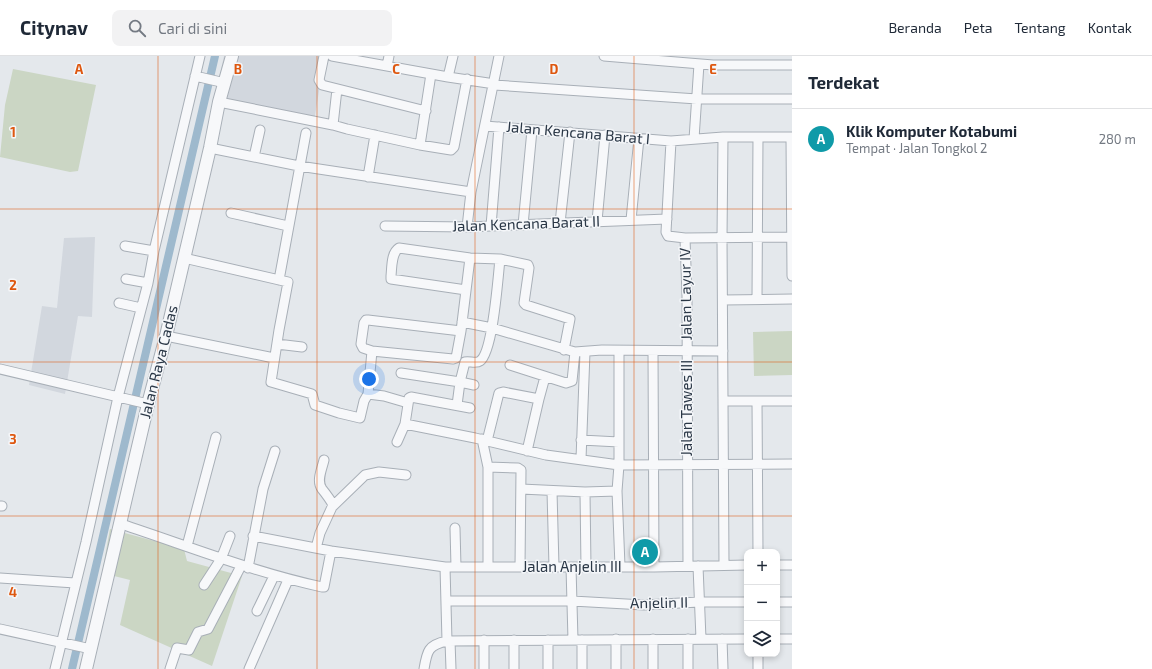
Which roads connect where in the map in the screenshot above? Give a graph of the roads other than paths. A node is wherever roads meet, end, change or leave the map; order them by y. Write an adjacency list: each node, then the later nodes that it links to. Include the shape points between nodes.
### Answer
1 (200, 56): 16 (street)
2 (232, 56): 19 (street, Jalan Raya Cadas)
3 (324, 56): 21 (street, via 320,83)
4 (332, 56): 14 (street)
5 (389, 56): 14 (street)
6 (453, 56): 17 (street)
7 (499, 56): 20 (street)
8 (604, 56): 9 (street)
9 (679, 59): 13 (street)
10 (720, 60): 11 (street); 13 (street)
11 (756, 60): 12 (street)
12 (791, 62)
13 (699, 64): 22 (street)
14 (387, 66): 15 (street)
15 (431, 74): 17 (street); 25 (street)
16 (196, 77): 19 (street); 62 (street)
17 (448, 77): 18 (street)
18 (467, 79): 20 (street); 41 (street, via 453,149)
19 (222, 83): 24 (street, Jalan Raya Cadas)
20 (494, 85): 22 (street); 27 (street)
21 (337, 89): 25 (street); 26 (street)
22 (697, 99): 23 (street); 39 (street)
23 (792, 99)
24 (219, 102): 26 (street); 42 (street, Jalan Raya Cadas)
25 (426, 111): 41 (street)
26 (333, 125): 33 (street)
27 (484, 126): 28 (street, Jalan Kencana Barat I); 46 (street)
28 (499, 127): 30 (street, Jalan Kencana Barat I); 55 (street)
29 (260, 130): 43 (street)
30 (532, 130): 31 (street, Jalan Kencana Barat I); 52 (street)
31 (570, 132): 34 (street, Jalan Kencana Barat I); 51 (street)
32 (306, 133): 44 (street)
33 (375, 135): 41 (street); 45 (street)
34 (605, 135): 38 (street, Jalan Kencana Barat I); 50 (street)
35 (723, 137): 36 (street, Jalan Kencana Barat I); 39 (street, Jalan Kencana Barat I); 60 (street)
36 (758, 137): 37 (street, Jalan Kencana Barat I); 57 (street)
37 (792, 137): 58 (street)
38 (639, 138): 40 (street, Jalan Kencana Barat I); 49 (street)
39 (694, 139): 40 (street, Jalan Kencana Barat I)
40 (671, 141): 48 (street)
41 (420, 145)
42 (210, 148): 43 (street); 63 (street, Jalan Raya Cadas)
43 (254, 157): 44 (street)
44 (299, 166): 45 (street); 53 (street)
45 (368, 177): 46 (street)
46 (471, 192): 56 (street)
47 (231, 212): 53 (street)
48 (667, 219): 49 (street, Jalan Kencana Barat II); 59 (street, via 668,236)
49 (631, 220): 50 (street, Jalan Kencana Barat II)
50 (597, 221): 51 (street, Jalan Kencana Barat II)
51 (560, 223): 52 (street, Jalan Kencana Barat II)
52 (523, 225): 55 (street, Jalan Kencana Barat II)
53 (288, 226): 68 (street)
54 (385, 226): 56 (street, Jalan Kencana Barat II)
55 (491, 226): 56 (street, Jalan Kencana Barat II)
56 (467, 227)
57 (757, 237): 58 (street); 60 (street); 73 (street)
58 (792, 237): 66 (street)
59 (685, 238): 60 (street); 83 (street, Jalan Layur IV)
60 (722, 238): 72 (street)
61 (125, 246): 62 (street)
62 (154, 251): 69 (street)
63 (184, 258): 68 (street); 78 (street, Jalan Raya Cadas)
64 (470, 258): 65 (street); 70 (street); 70 (street, via 399,248 394,254 391,276 392,279)
65 (500, 259): 77 (street); 81 (street, via 528,265 524,300 526,305 570,319)
66 (792, 276)
67 (126, 279): 69 (street)
68 (279, 280): 79 (street, via 288,283)
69 (148, 283): 75 (street)
70 (466, 290): 76 (street)
71 (792, 299): 73 (street)
72 (723, 300): 73 (street); 86 (street)
73 (757, 300)
74 (119, 303): 75 (street)
75 (141, 308): 97 (street)
76 (462, 326): 77 (street); 84 (street, via 457,355 453,359); 84 (street, via 366,320 361,344 363,348)
77 (492, 328): 81 (street); 94 (street, via 483,358 477,363 466,362)
78 (166, 336): 89 (street); 103 (street, Jalan Raya Cadas)
79 (276, 344): 80 (street); 89 (street)
80 (302, 347)
81 (564, 350): 87 (street)
82 (653, 350): 83 (street); 85 (street); 119 (street)
83 (688, 350): 86 (street); 120 (street, Jalan Tawes III)
84 (372, 351): 96 (street)
85 (618, 351): 88 (street); 111 (street)
86 (723, 351): 99 (street)
87 (575, 352): 88 (street); 93 (street, via 572,381 566,383)
88 (585, 352): 109 (street)
89 (274, 358): 96 (street, via 271,382 312,394 315,405 359,418 362,416 364,401)
90 (510, 365): 93 (street)
91 (0, 369): 97 (street)
92 (401, 373): 94 (street)
93 (546, 377): 98 (street)
94 (460, 382): 95 (street); 104 (street)
95 (474, 384)
96 (368, 394): 102 (street)
97 (119, 397): 103 (street); 157 (street)
98 (539, 399): 108 (street, via 499,393); 113 (street)
99 (723, 401): 100 (street); 121 (street)
100 (757, 401): 101 (street); 116 (street)
101 (792, 401)
102 (408, 402): 104 (street, via 411,397); 106 (street)
103 (146, 404): 129 (street, Jalan Raya Cadas)
104 (457, 405): 105 (street)
105 (470, 408)
106 (405, 424): 108 (street); 110 (street)
107 (216, 437): 133 (street)
108 (484, 440): 113 (street); 122 (street)
109 (582, 440): 111 (street); 115 (street)
110 (397, 442)
111 (619, 442): 118 (street)
112 (275, 450): 132 (street)
113 (527, 451): 115 (street)
114 (324, 460): 128 (street, via 319,478 321,488)
115 (581, 460): 118 (street)
116 (758, 464): 117 (street); 121 (street); 135 (street)
117 (792, 464)
118 (619, 465): 119 (street); 126 (street)
119 (653, 465): 120 (street); 153 (street)
120 (687, 465): 121 (street); 143 (street, Jalan Tawes III)
121 (723, 465): 138 (street)
122 (488, 468): 124 (street, via 520,469); 148 (street)
123 (406, 475): 128 (street, via 379,472 365,474)
124 (521, 489): 125 (street); 149 (street)
125 (552, 491): 127 (street); 150 (street)
126 (617, 491): 127 (street); 142 (street)
127 (585, 492): 152 (street)
128 (333, 505): 134 (street)
129 (121, 524): 133 (street); 181 (street, Jalan Raya Cadas)
130 (455, 528): 147 (street)
131 (230, 536): 137 (street)
132 (253, 536): 134 (street, Jalan Anjelin III); 145 (street)
133 (186, 546): 137 (street)
134 (316, 548): 136 (street, Jalan Anjelin III)
135 (758, 549)
136 (331, 551): 146 (street, Jalan Anjelin III); 156 (street, via 324,587)
137 (221, 559): 145 (street); 158 (street)
138 (724, 565): 139 (street, Jalan Anjelin III); 144 (street, Jalan Anjelin III)
139 (744, 565)
140 (780, 565): 141 (street)
141 (792, 565)
142 (620, 566): 152 (street, Jalan Anjelin III); 153 (street, Jalan Anjelin III)
143 (688, 566): 144 (street, Jalan Anjelin III); 153 (street, Jalan Anjelin III)
144 (698, 566): 161 (street)
145 (244, 567): 154 (street); 185 (street, via 208,629 198,632 189,650 177,648)
146 (445, 567): 147 (street, Jalan Anjelin III); 159 (street)
147 (456, 567): 148 (street, Jalan Anjelin III)
148 (488, 567): 149 (street, Jalan Anjelin III)
149 (520, 567): 150 (street, Jalan Anjelin III)
150 (554, 567): 151 (street, Jalan Anjelin III)
151 (571, 567): 152 (street, Jalan Anjelin III); 160 (street)
152 (586, 567)
153 (654, 567)
154 (274, 576): 156 (street); 165 (street)
155 (0, 578): 157 (street)
156 (288, 580): 186 (street)
157 (75, 584): 180 (street)
158 (204, 585)
159 (447, 601): 160 (street, Anjelin II); 179 (street)
160 (572, 601): 161 (street, Anjelin II, via 644,605); 178 (street)
161 (699, 602): 162 (street, Anjelin II); 170 (street)
162 (744, 602)
163 (780, 602): 164 (street)
164 (792, 602)
165 (257, 611)
166 (0, 629): 180 (street)
167 (616, 639): 168 (street); 178 (street); 193 (street)
168 (653, 639): 169 (street); 194 (street)
169 (688, 639): 170 (street); 195 (street)
170 (701, 639): 171 (street)
171 (722, 639): 172 (street); 196 (street)
172 (744, 639)
173 (780, 639): 174 (street)
174 (792, 639)
175 (484, 640): 176 (street); 179 (street); 189 (street)
176 (514, 640): 177 (street); 190 (street)
177 (548, 640): 178 (street); 191 (street)
178 (577, 640): 192 (street)
179 (448, 641): 187 (street, via 430,648 426,653); 188 (street)
180 (65, 644): 181 (street); 183 (street)
181 (88, 648): 184 (street, Jalan Raya Cadas)
182 (758, 657): 197 (street)
183 (55, 669)
184 (86, 669)
185 (170, 669)
186 (249, 669)
187 (424, 669)
188 (451, 669)
189 (484, 669)
190 (514, 669)
191 (548, 669)
192 (582, 669)
193 (616, 669)
194 (653, 669)
195 (688, 669)
196 (723, 669)
197 (758, 669)

